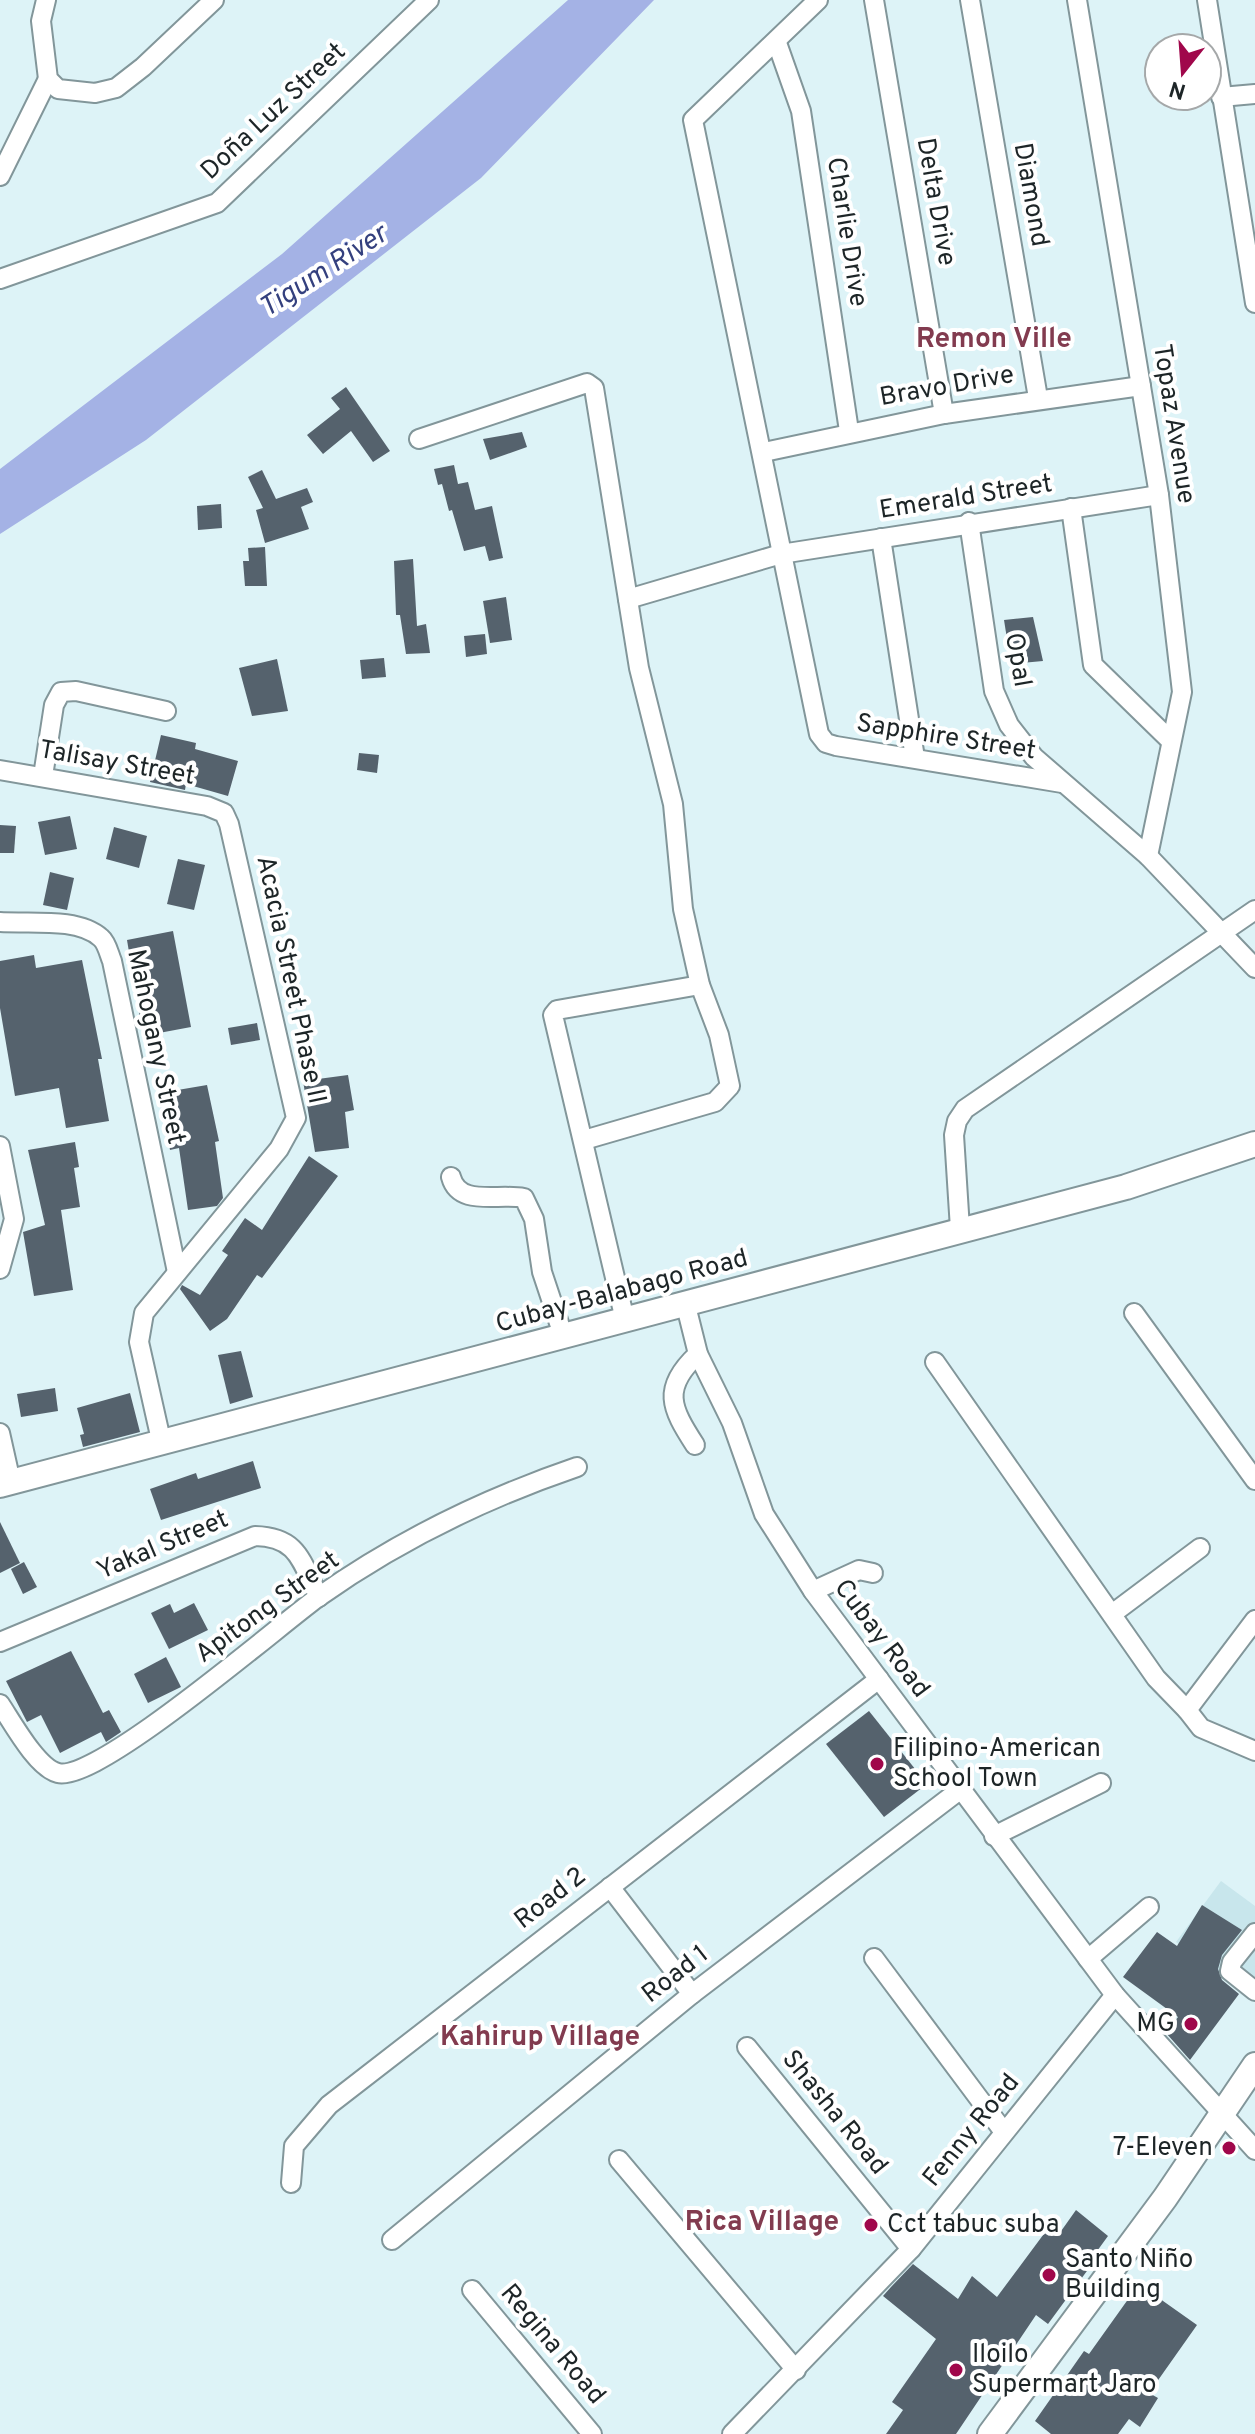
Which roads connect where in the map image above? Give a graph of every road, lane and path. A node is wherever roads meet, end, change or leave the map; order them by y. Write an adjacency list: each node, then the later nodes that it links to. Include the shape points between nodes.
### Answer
1 (46, 0): 11 (street, via 41,21)
2 (214, 0): 11 (street, via 116,88 70,91)
3 (429, 0): 17 (street, Doña Luz Street, via 217,203)
4 (818, 0): 10 (street)
5 (874, 0): 21 (street, Delta Drive)
6 (970, 0): 20 (street, Diamond)
7 (1077, 0): 19 (street, Topaz Avenue)
8 (1207, 0): 9 (street)
9 (1212, 32)
10 (777, 43): 22 (street, Charlie Drive, via 801,111); 24 (street, Sapphire Street, via 693,120)
11 (48, 79): 15 (street)
12 (1255, 94): 13 (street)
13 (1223, 97)
14 (1223, 107): 16 (street)
15 (0, 176)
16 (1250, 238): 18 (street)
17 (0, 279)
18 (1255, 303)
19 (1141, 386): 20 (street, Bravo Drive); 25 (street, Topaz Avenue)
20 (1038, 398): 21 (street, Bravo Drive)
21 (944, 414): 22 (street, Bravo Drive)
22 (849, 431): 24 (street, Bravo Drive)
23 (419, 439): 30 (street, via 592,384)
24 (764, 452): 29 (street, Sapphire Street)
25 (1159, 495): 26 (street, Emerald Street); 32 (street, Topaz Avenue, via 1182,692)
26 (1071, 508): 27 (street, Emerald Street); 32 (street, via 1090,658)
27 (969, 522): 28 (street, Emerald Street); 36 (street, Opal, via 998,704 1021,741)
28 (881, 538): 29 (street, Emerald Street); 33 (street)
29 (781, 554): 30 (street, Emerald Street); 33 (street, Sapphire Street, via 819,734 836,746)
30 (628, 599): 43 (street, via 639,668 673,804 683,909)
31 (166, 711): 35 (street, via 61,692 54,705)
32 (1171, 741): 38 (street, Topaz Avenue)
33 (915, 758): 36 (street, Sapphire Street)
34 (0, 770): 35 (street, Talisay Street)
35 (43, 776): 37 (street, Talisay Street)
36 (1062, 783): 38 (street, Opal)
37 (224, 813): 50 (street, Acacia Street Phase II, via 296,1118 279,1149)
38 (1148, 856): 41 (street, Opal)
39 (1255, 910): 41 (street)
40 (0, 922): 50 (street, Mahogany Street, via 64,925 87,929 104,940)
41 (1224, 932): 42 (street, Opal); 48 (street, via 965,1109 954,1135)
42 (1255, 968)
43 (700, 985): 44 (street, via 729,1075 725,1095 704,1106); 44 (street, via 557,1010 553,1015)
44 (584, 1140): 53 (street)
45 (1255, 1144): 48 (main road, Cubay-Balabago Road, via 1126,1187)
46 (0, 1146): 49 (street, via 14,1219)
47 (451, 1177): 54 (street, via 454,1188 466,1197 524,1198)
48 (960, 1229): 51 (main road, Cubay-Balabago Road)
49 (0, 1269)
50 (177, 1272): 58 (street, Acacia Street Phase II, via 144,1313 139,1328)
51 (686, 1306): 53 (main road, Cubay-Balabago Road); 55 (street, Cubay Road)
52 (1134, 1313): 61 (street)
53 (625, 1320): 54 (main road, Cubay-Balabago Road)
54 (564, 1338): 58 (main road, Cubay-Balabago Road)
55 (698, 1354): 59 (street, via 677,1378 672,1402); 65 (street, Cubay Road, via 732,1423 764,1514)
56 (935, 1362): 67 (street)
57 (0, 1433): 62 (street)
58 (161, 1440): 62 (main road, Cubay-Balabago Road)
59 (695, 1445)
60 (577, 1467): 66 (street, Apitong Street, via 465,1510)
61 (1255, 1480)
62 (5, 1484)
63 (1200, 1548): 67 (street)
64 (873, 1573): 65 (street, via 859,1570)
65 (813, 1591): 70 (street, Cubay Road)
66 (319, 1597): 69 (street, Yakal Street, via 292,1544 278,1536 255,1536); 71 (street, Apitong Street, via 104,1758 67,1773 41,1764)
67 (1112, 1614): 72 (street, via 1156,1678)
68 (1255, 1620): 72 (street)
69 (0, 1642)
70 (879, 1679): 75 (street, Cubay Road); 77 (street, Road 2)
71 (0, 1704)
72 (1187, 1710): 73 (street, via 1201,1728)
73 (1255, 1751)
74 (1101, 1783): 76 (street)
75 (961, 1789): 76 (street, Cubay Road); 83 (street, Road 1)
76 (994, 1836): 81 (street, Cubay Road)
77 (610, 1887): 83 (street); 92 (street, Road 2, via 329,2105 298,2138)
78 (1149, 1907): 81 (street)
79 (1255, 1933): 82 (street, via 1230,1971)
80 (874, 1958): 89 (street)
81 (1088, 1959): 84 (street, Cubay Road)
82 (1255, 1991)
83 (692, 1994): 93 (street, Road 1)
84 (1115, 1995): 88 (street, Cubay Road); 89 (street, Fenny Road)
85 (747, 2047): 94 (street, Shasha Road)
86 (1255, 2065): 88 (main road)
87 (1255, 2081): 88 (main road)
88 (1222, 2114): 90 (street, Cubay Road); 99 (main road)
89 (1004, 2132): 94 (street, Fenny Road)
90 (1255, 2150)
91 (619, 2160): 96 (street)
92 (291, 2183)
93 (392, 2240)
94 (911, 2249): 96 (street, Fenny Road)
95 (472, 2290): 97 (street, Regina Road)
96 (796, 2370): 98 (street, Fenny Road)
97 (592, 2434)
98 (732, 2434)
99 (990, 2434)

